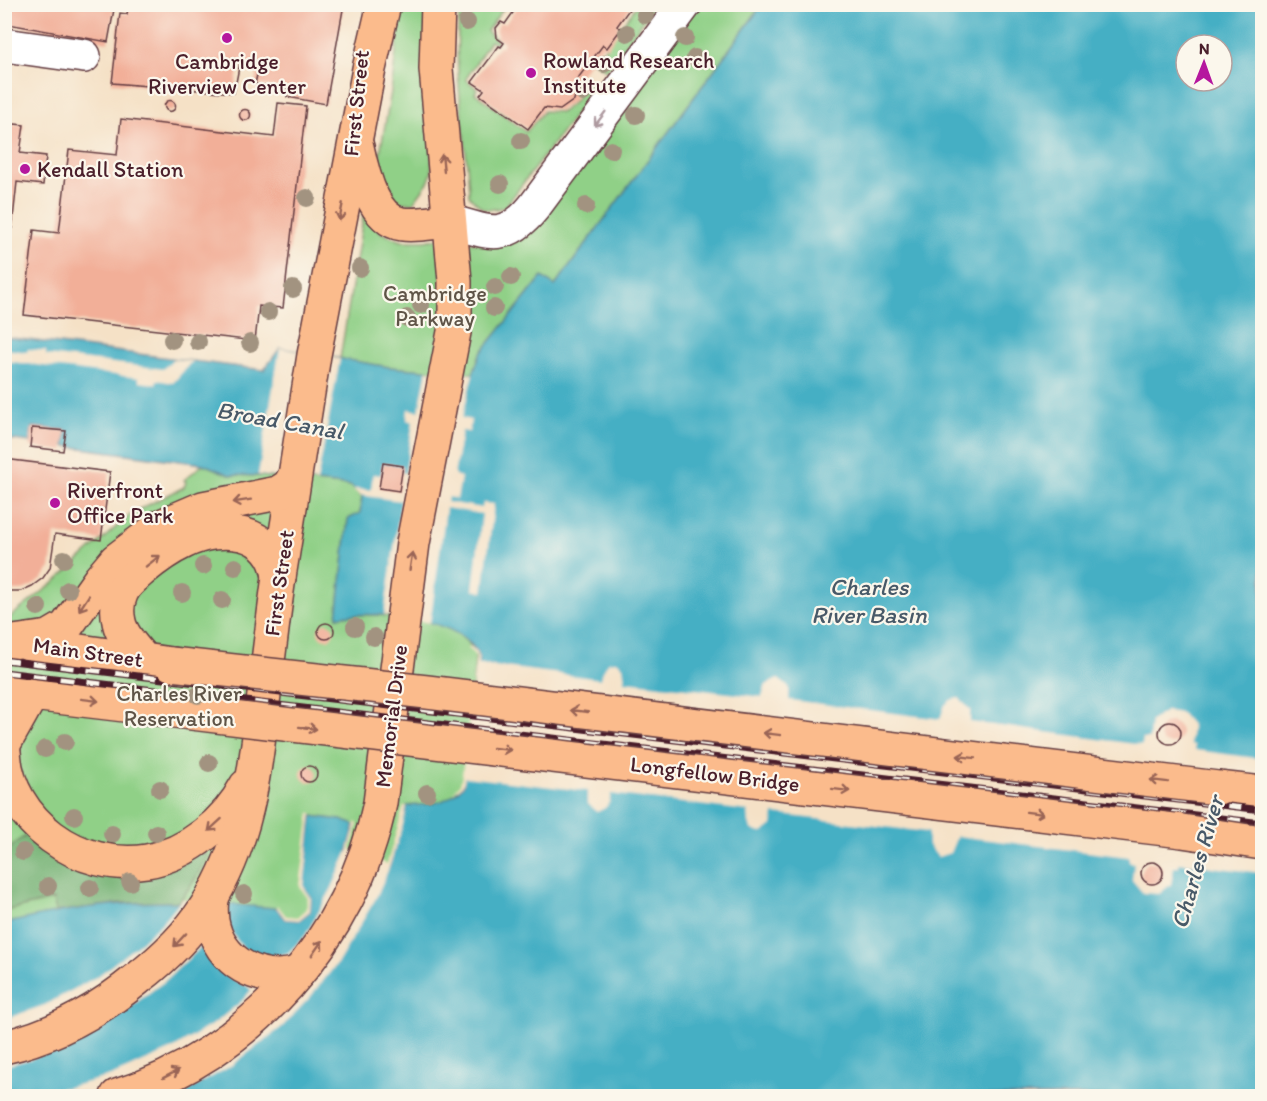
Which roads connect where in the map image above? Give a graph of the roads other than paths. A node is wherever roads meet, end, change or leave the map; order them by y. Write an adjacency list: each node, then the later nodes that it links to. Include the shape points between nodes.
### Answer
1 (367, 4): 7 (street, First Street)
2 (384, 4): 7 (main road)
3 (438, 4): 8 (main road, Memorial Drive, one-way to 3, via 436,69)
4 (685, 4): 8 (street, one-way to 8, via 517,225 495,233)
5 (4, 45): 6 (street)
6 (84, 56)
7 (356, 134): 8 (main road, via 364,177 385,216 401,224); 9 (main road, First Street, one-way to 9)
8 (449, 221): 22 (main road, Memorial Drive, one-way to 8, via 354,884 380,803 402,619 456,313)
9 (293, 479): 10 (main road, First Street); 11 (main road, one-way to 11, via 278,493 203,508 161,526 116,560 66,627 49,637)
10 (279, 577): 12 (main road, one-way to 10, via 130,643 118,610 120,596 155,559 207,534 247,535 268,549); 16 (main road, First Street)
11 (9, 641): 12 (main road, Main Street)
12 (158, 662): 17 (main road, Longfellow Bridge, one-way to 12, bridge)
13 (18, 692): 14 (main road, Main Street, one-way to 14); 15 (main road)
14 (166, 710): 20 (main road, Longfellow Bridge, one-way to 20, bridge)
15 (5, 747): 19 (main road, via 10,782 20,804)
16 (257, 759): 19 (main road, one-way to 19, via 243,792 223,818 190,844 155,859 125,862 96,858 61,843); 21 (main road, First Street, via 243,824)
17 (1263, 793)
18 (4, 798): 19 (street)
19 (14, 813)
20 (1263, 843)
21 (214, 893): 22 (main road, via 214,930 229,956 258,973); 23 (main road, First Street, one-way to 23, via 183,937 128,987 65,1026)
22 (298, 974): 24 (main road, Memorial Drive, one-way to 22, via 161,1079 218,1046 253,1020)
23 (4, 1047)
24 (117, 1096)

